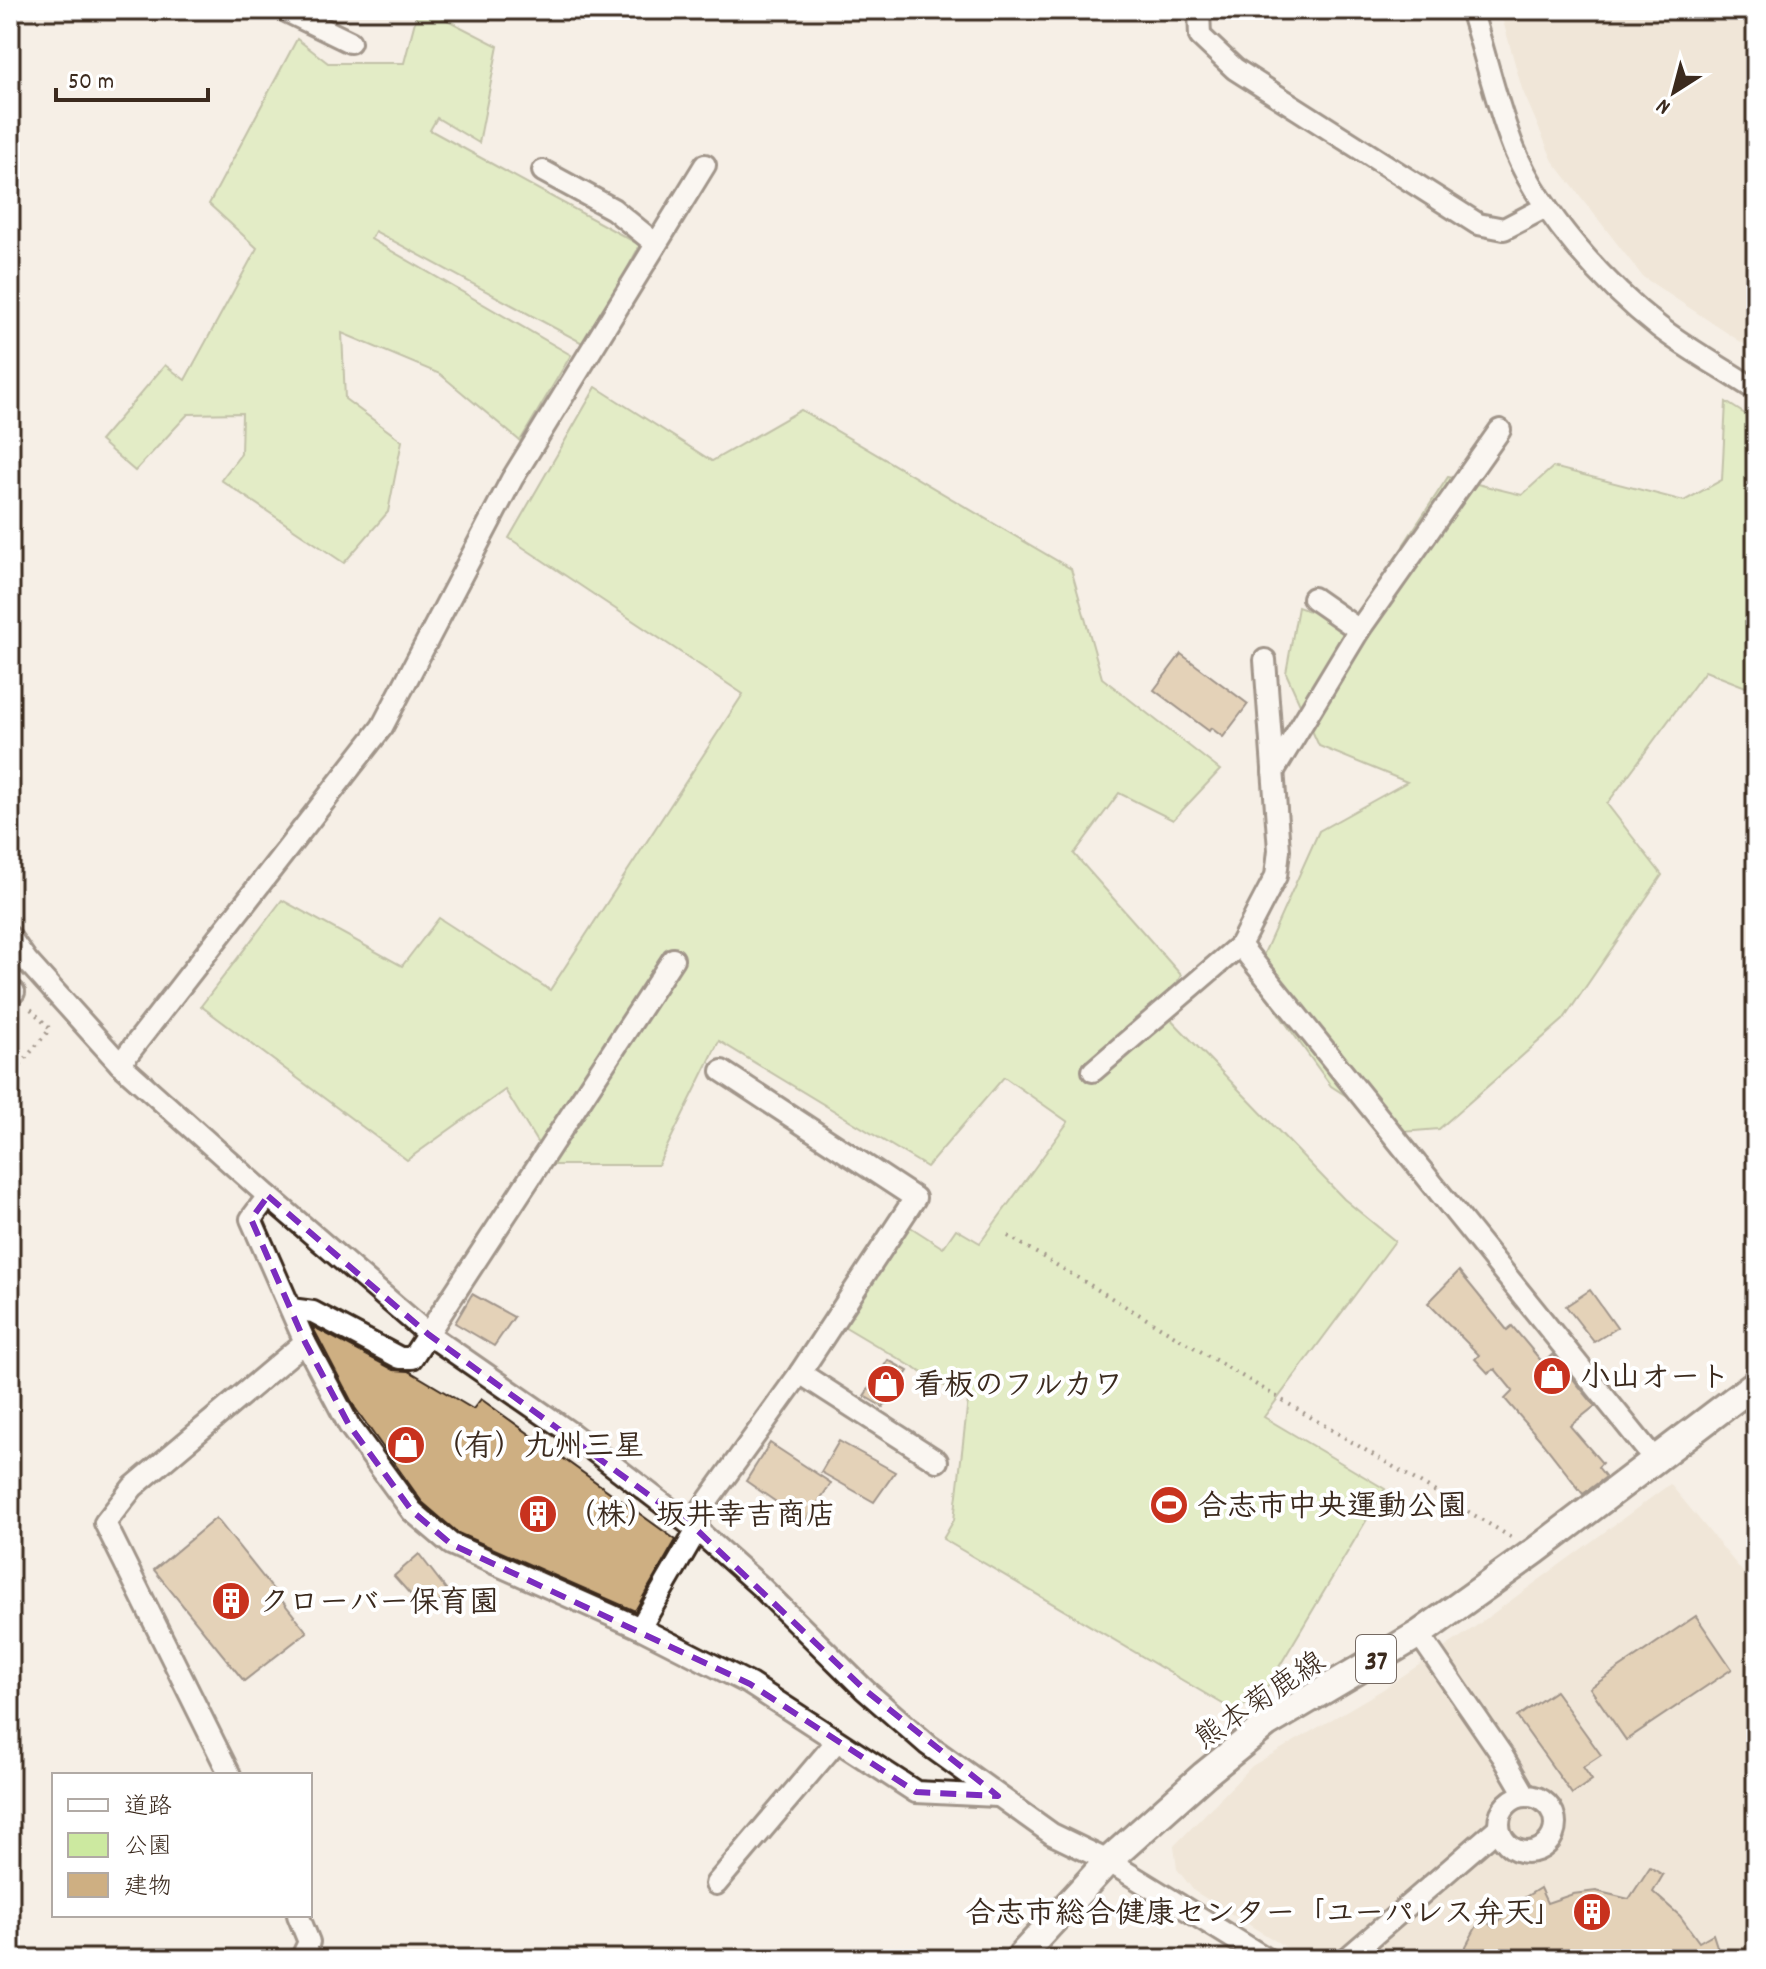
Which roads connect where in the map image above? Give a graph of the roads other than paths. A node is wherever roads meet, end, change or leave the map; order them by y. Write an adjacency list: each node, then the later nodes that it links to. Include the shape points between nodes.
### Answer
1 (284, 10): 4 (street)
2 (1199, 10): 7 (street, via 1200,36 1235,69 1478,224 1504,229)
3 (1471, 10): 7 (street, via 1515,152)
4 (350, 42)
5 (705, 165): 8 (street)
6 (543, 171): 8 (street, via 613,209)
7 (1546, 207): 9 (street, via 1626,300)
8 (656, 244): 18 (street, via 512,479 382,727)
9 (1756, 390)
10 (1500, 430): 12 (street)
11 (1313, 598): 12 (street)
12 (1359, 630): 14 (street)
13 (1265, 660): 14 (street)
14 (1273, 772): 16 (street, via 1276,876)
15 (10, 937): 18 (street)
16 (1240, 945): 20 (street); 27 (street)
17 (673, 959): 23 (street)
18 (120, 1064): 21 (street)
19 (722, 1071): 25 (street, via 915,1198)
20 (1093, 1071)
21 (268, 1196): 22 (street, via 251,1219); 23 (street)
22 (291, 1309): 23 (street, via 313,1312 400,1358 412,1358); 24 (street)
23 (428, 1334): 29 (street)
24 (305, 1342): 30 (street, via 349,1425 412,1511 451,1544); 33 (street, via 133,1487 105,1523)
25 (800, 1373): 28 (street); 29 (street, via 699,1513)
26 (1756, 1383): 27 (main road, 熊本菊鹿線 / 37)
27 (1655, 1460): 31 (main road, 熊本菊鹿線 / 37)
28 (937, 1461)
29 (697, 1530): 30 (street); 34 (street, via 928,1745)
30 (640, 1628): 32 (street, via 750,1684)
31 (1419, 1634): 35 (street); 37 (main road, 熊本菊鹿線 / 37, via 1267,1724)
32 (837, 1741): 34 (street, via 916,1792); 38 (street)
33 (229, 1773)
34 (998, 1796): 37 (street, via 1052,1834)
35 (1526, 1796): 36 (street, via 1512,1800); 36 (street, via 1542,1800 1553,1812 1556,1828 1549,1843 1535,1852 1519,1851 1505,1842)
36 (1499, 1827): 43 (street)
37 (1108, 1861): 41 (main road, 熊本菊鹿線 / 37); 42 (street)
38 (716, 1884)
39 (299, 1917): 40 (street, via 309,1942)
40 (301, 1959)
41 (1018, 1959)
42 (1267, 1959)
43 (1346, 1959)

